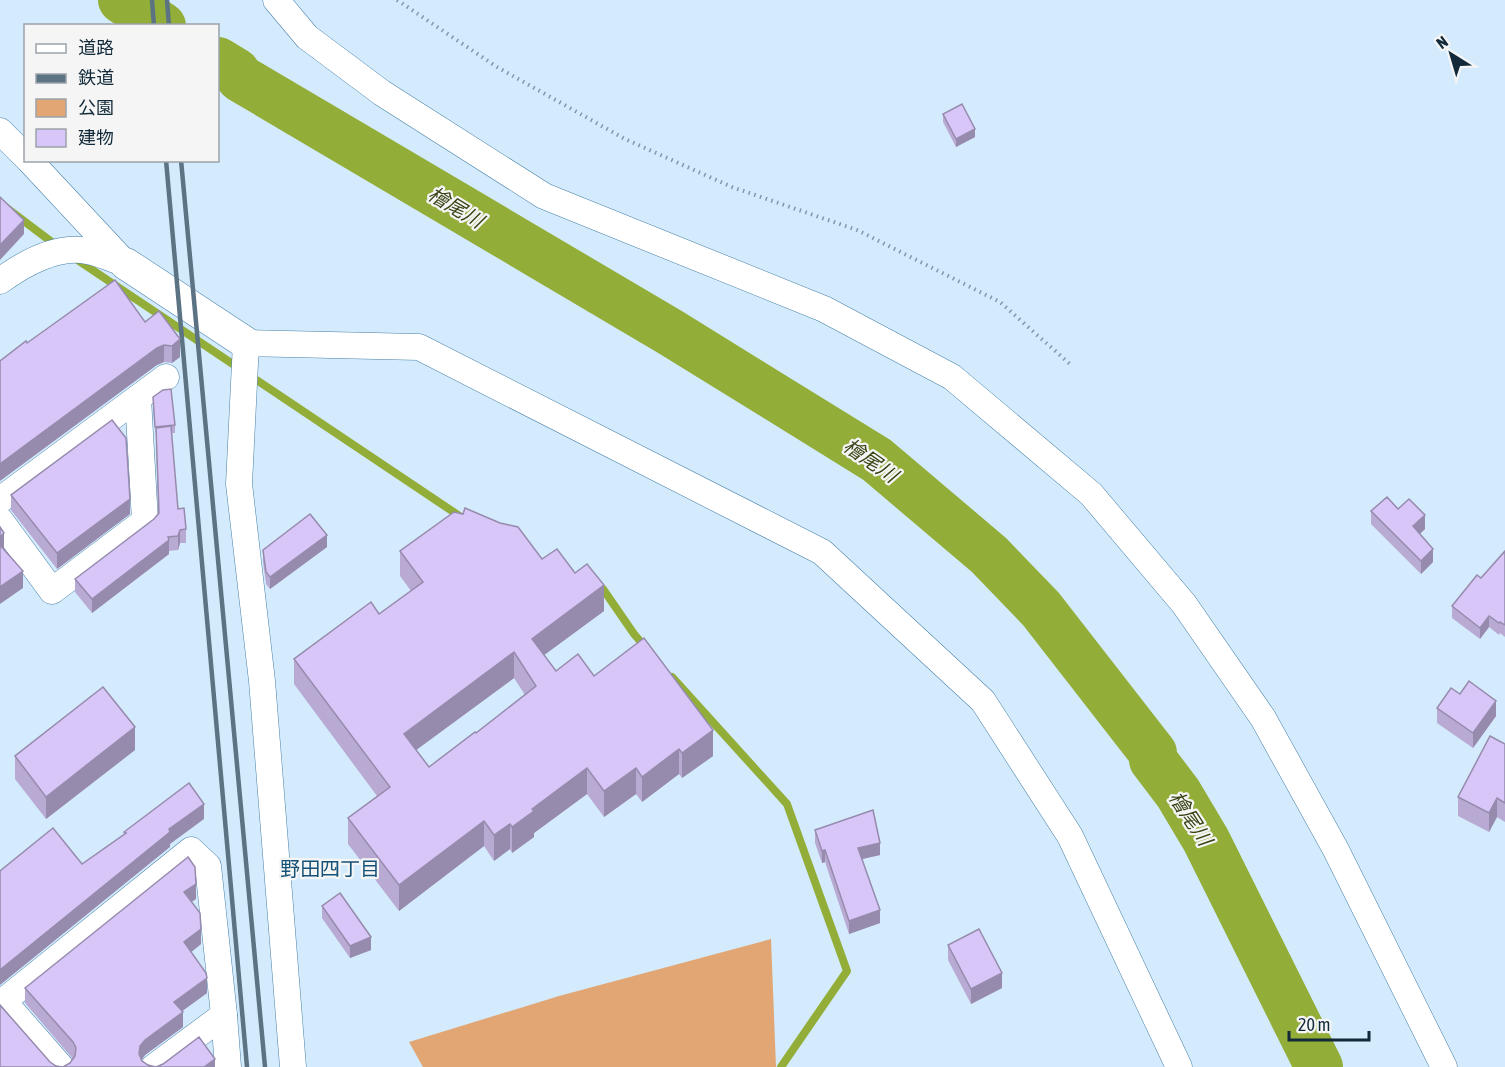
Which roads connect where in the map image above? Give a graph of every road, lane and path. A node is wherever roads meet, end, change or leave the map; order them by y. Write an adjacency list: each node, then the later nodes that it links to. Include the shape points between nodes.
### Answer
1 (276, 0): 20 (street, via 308,37 382,93 544,196 824,309 952,377 1091,494 1184,603 1263,718 1336,850)
2 (398, 0): 9 (path, via 497,67 625,139 732,187 857,230 1000,302)
3 (0, 131): 4 (street)
4 (24, 155)
5 (31, 162): 6 (street)
6 (126, 264): 7 (street, via 86,250 52,253 20,266); 8 (street)
7 (0, 281)
8 (246, 343): 18 (street, via 239,484 262,681); 19 (street, via 419,347 822,552 983,701 1070,836)
9 (1071, 365)
10 (166, 377): 11 (street)
11 (138, 398): 12 (street); 12 (street, via 145,521 52,591)
12 (1, 518)
13 (2, 1003): 14 (street, via 191,850 208,866); 15 (street)
14 (224, 1015): 16 (street); 17 (street)
15 (62, 1067)
16 (154, 1067)
17 (228, 1067)
18 (293, 1067)
19 (1179, 1067)
20 (1443, 1067)

